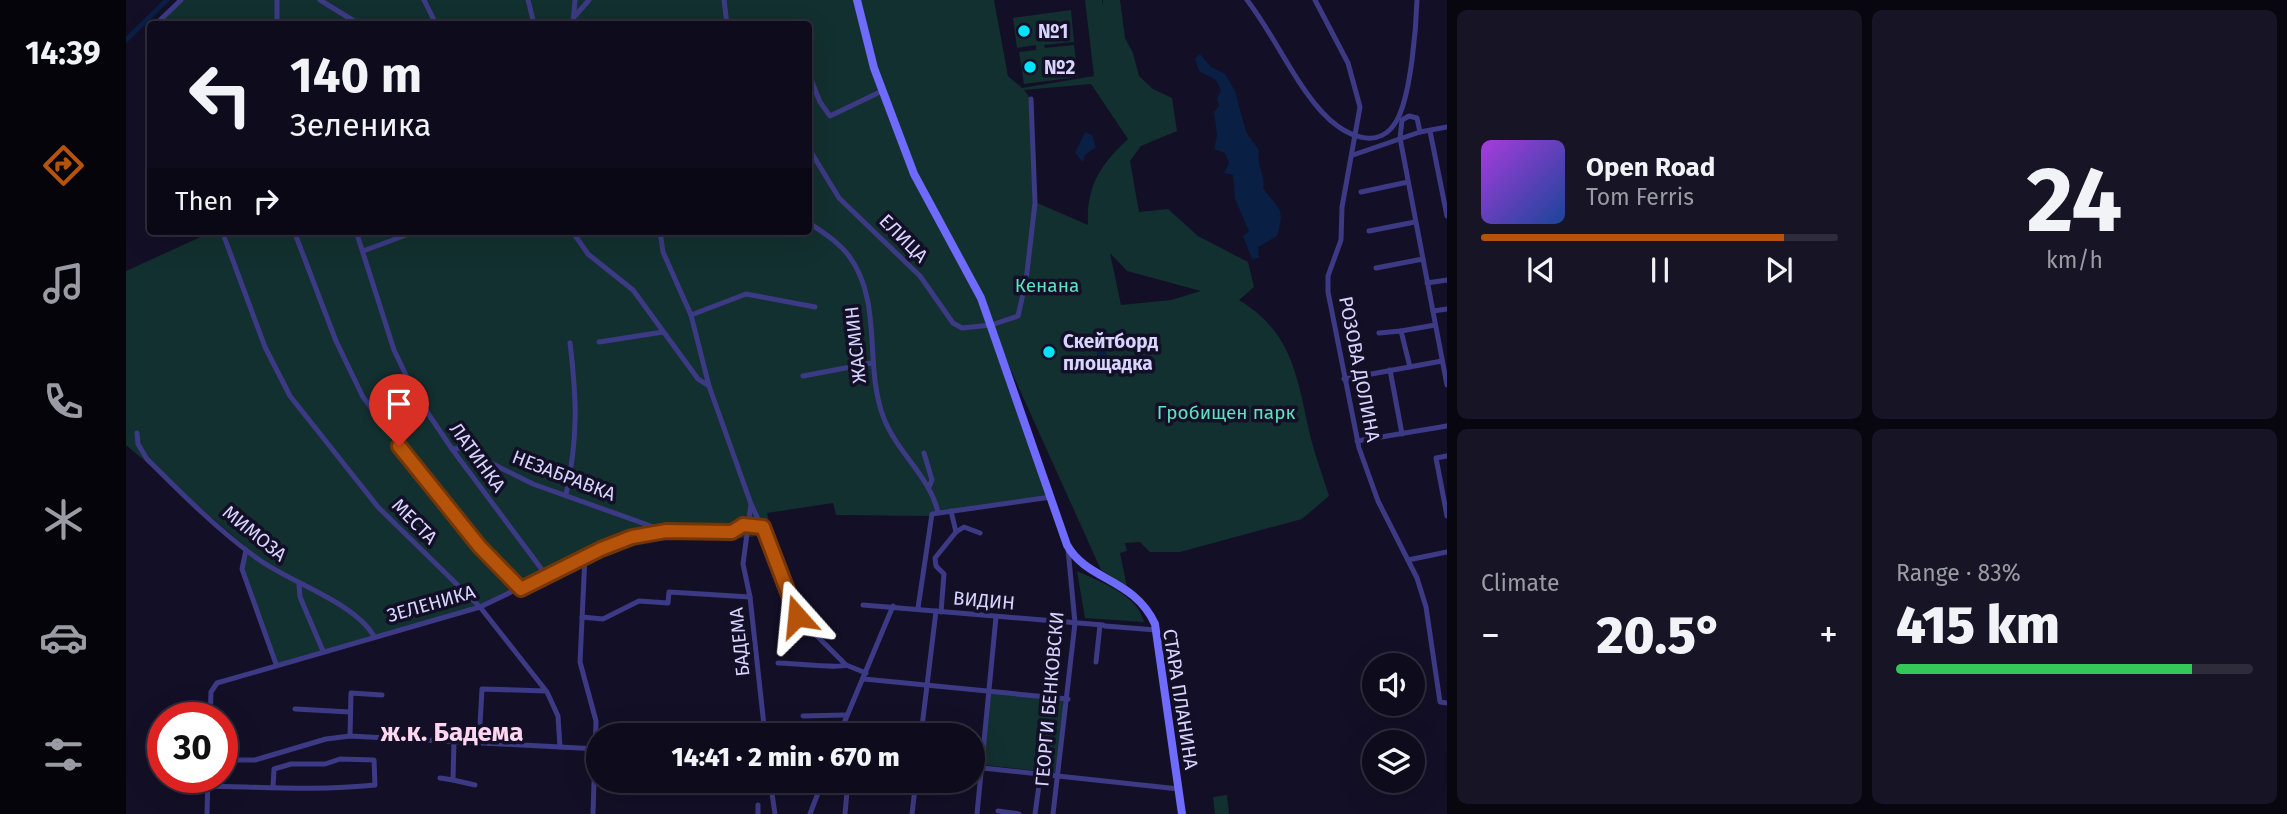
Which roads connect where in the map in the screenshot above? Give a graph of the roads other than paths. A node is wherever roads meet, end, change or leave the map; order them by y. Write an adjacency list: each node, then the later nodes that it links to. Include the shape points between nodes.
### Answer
1 (181, 0): 14 (street)
2 (277, 0): 15 (street)
3 (320, 0): 16 (street)
4 (424, 0): 17 (street)
5 (528, 0): 18 (street)
6 (575, 0): 13 (street)
7 (589, 0): 13 (street)
8 (724, 0): 20 (street)
9 (857, 0): 22 (main road)
10 (1247, 0): 28 (street, via 1320,110 1345,134)
11 (1315, 0): 28 (street, РОЗОВА ДОЛИНА, via 1354,79 1360,107)
12 (1417, 0): 24 (street, via 1416,36)
13 (575, 16): 19 (street)
14 (159, 21)
15 (277, 21)
16 (354, 21)
17 (434, 21)
18 (533, 21)
19 (574, 21)
20 (727, 21)
21 (812, 82): 22 (street, via 831,116)
22 (882, 91): 53 (main road, via 921,190 972,280)
23 (1031, 99): 53 (street, via 1035,203 1026,281 1018,316)
24 (1400, 118): 27 (street, via 1417,118); 28 (street, via 1375,138); 29 (street)
25 (1447, 127): 26 (street)
26 (1430, 131): 27 (street); 34 (street)
27 (1420, 132): 29 (street)
28 (1356, 137): 31 (street, РОЗОВА ДОЛИНА)
29 (1400, 138): 31 (street); 32 (street)
30 (812, 154): 53 (street, ЕЛИЦА, via 839,198 920,276 953,323 962,327)
31 (1353, 155): 65 (street, РОЗОВА ДОЛИНА, via 1342,207 1341,240 1328,276)
32 (1408, 182): 33 (street); 35 (street)
33 (1361, 192)
34 (1447, 216)
35 (1415, 222): 37 (street); 45 (street)
36 (812, 225): 61 (street, ЖАСМИН, via 846,252 862,280 870,314)
37 (1368, 231)
38 (223, 235): 98 (street, МЕСТА, via 265,347 290,396 378,507)
39 (296, 235): 94 (street, via 354,381 449,510)
40 (357, 235): 44 (street, ЛАТИНКА)
41 (406, 235): 44 (street)
42 (575, 235): 56 (street, via 587,254 633,290)
43 (661, 235): 52 (street, via 666,262)
44 (363, 251): 72 (street, ЛАТИНКА, via 404,373)
45 (1423, 259): 46 (street); 48 (street)
46 (1376, 268)
47 (1447, 280): 48 (street)
48 (1427, 283): 51 (street)
49 (815, 307): 52 (street, via 746,294)
50 (1447, 309): 51 (street)
51 (1433, 311): 54 (street)
52 (691, 315): 67 (street)
53 (991, 325): 77 (main road)
54 (1436, 325): 55 (street); 60 (street)
55 (1401, 331): 57 (street); 62 (street)
56 (663, 332): 58 (street); 67 (street, via 698,379)
57 (1378, 333)
58 (599, 342)
59 (570, 343): 76 (street, via 577,395 576,441)
60 (1442, 360): 62 (street); 66 (street)
61 (872, 363): 64 (street); 75 (street, ЖАСМИН, via 883,417 903,454)
62 (1410, 367): 63 (street)
63 (1390, 370): 65 (street); 70 (street)
64 (803, 376)
65 (1343, 379): 71 (street, РОЗОВА ДОЛИНА)
66 (1447, 385)
67 (709, 386): 78 (street)
68 (1447, 426): 70 (street)
69 (137, 433): 88 (street, МИМОЗА, via 147,458)
70 (1402, 434): 71 (street)
71 (1357, 441): 91 (street, РОЗОВА ДОЛИНА, via 1378,501)
72 (452, 449): 76 (street, НЕЗАБРАВКА, via 461,448); 92 (street, ЛАТИНКА)
73 (924, 453): 75 (street, via 932,480)
74 (1447, 456): 81 (street, via 1436,458)
75 (929, 487): 80 (street, ЖАСМИН)
76 (566, 495): 84 (street, НЕЗАБРАВКА)
77 (1051, 497): 79 (street); 87 (main road)
78 (751, 504): 82 (street, БАДЕМА); 83 (street)
79 (951, 510): 80 (street); 85 (street)
80 (938, 512): 99 (street, via 930,519)
81 (1447, 516)
82 (750, 525): 83 (street, ЗЕЛЕНИКА); 84 (street, ЗЕЛЕНИКА, via 732,532); 95 (street, БАДЕМА, via 743,564)
83 (763, 527): 111 (street, via 797,616)
84 (666, 531): 90 (street, ЗЕЛЕНИКА, via 617,542)
85 (956, 532): 86 (street, via 964,527); 100 (street, via 935,558 944,573)
86 (980, 533)
87 (1068, 545): 103 (street, ГЕОРГИ БЕНКОВСКИ); 105 (main road, СТАРА ПЛАНИНА, via 1082,563 1142,601)
88 (246, 550): 93 (street, МИМОЗА); 110 (street, via 242,569)
89 (1447, 552): 91 (street)
90 (585, 556): 92 (street, ЗЕЛЕНИКА); 101 (street)
91 (1408, 560): 119 (street, РОЗОВА ДОЛИНА, via 1426,607)
92 (546, 575): 94 (street, ЗЕЛЕНИКА)
93 (299, 585): 106 (street, МИМОЗА, via 357,615); 107 (street)
94 (521, 589): 98 (street, ЗЕЛЕНИКА)
95 (750, 597): 101 (street, via 669,592 668,603 639,601 603,619); 125 (street, БАДЕМА)
96 (863, 606): 97 (street, ВИДИН)
97 (892, 606): 99 (street, ВИДИН); 112 (street)
98 (480, 607): 106 (street, ЗЕЛЕНИКА); 114 (street, МЕСТА)
99 (918, 608): 100 (street, ВИДИН)
100 (939, 611): 102 (street, ВИДИН); 113 (street)
101 (582, 617): 124 (street, via 580,668)
102 (996, 617): 103 (street, ВИДИН); 115 (street)
103 (1075, 623): 104 (street, ВИДИН); 117 (street, ГЕОРГИ БЕНКОВСКИ)
104 (1103, 625): 105 (street, ВИДИН); 108 (street)
105 (1156, 630): 143 (main road, СТАРА ПЛАНИНА)
106 (374, 635): 107 (street, ЗЕЛЕНИКА)
107 (323, 651): 110 (street, ЗЕЛЕНИКА)
108 (1096, 662)
109 (778, 663): 111 (street)
110 (276, 664): 118 (street, ЗЕЛЕНИКА, via 213,686)
111 (846, 666): 112 (street)
112 (865, 676): 113 (street); 122 (street)
113 (926, 685): 115 (street); 127 (street)
114 (546, 691): 131 (street, via 482,689); 132 (street, МЕСТА, via 558,716)
115 (989, 691): 117 (street); 128 (street)
116 (382, 695): 121 (street, via 351,694)
117 (1068, 699): 136 (street, ГЕОРГИ БЕНКОВСКИ)
118 (211, 702)
119 (1444, 702)
120 (295, 709): 121 (street)
121 (351, 712): 129 (street)
122 (845, 715): 123 (street); 126 (street)
123 (803, 716)
124 (595, 723)
125 (764, 723)
126 (843, 723)
127 (922, 723)
128 (985, 735)
129 (349, 736): 130 (street); 134 (street, via 255,760)
130 (454, 741): 131 (street); 138 (street)
131 (479, 742): 132 (street)
132 (559, 747): 133 (street)
133 (586, 748)
134 (238, 760)
135 (985, 768): 136 (street)
136 (1058, 776): 143 (street); 163 (street, ГЕОРГИ БЕНКОВСКИ)
137 (440, 778): 138 (street)
138 (453, 780): 139 (street)
139 (475, 785)
140 (1039, 785): 162 (street)
141 (238, 787): 142 (street)
142 (273, 788): 142 (street, via 274,769 291,764 374,760 375,785)
143 (1179, 789): 164 (main road, СТАРА ПЛАНИНА)
144 (207, 793): 153 (street)
145 (594, 793): 154 (street)
146 (772, 793): 156 (street)
147 (818, 793): 157 (street)
148 (847, 793): 158 (street)
149 (914, 793): 159 (street)
150 (979, 793): 160 (street)
151 (758, 805): 155 (street)
152 (998, 811): 161 (street)
153 (207, 814)
154 (593, 814)
155 (758, 814)
156 (775, 814)
157 (810, 814)
158 (845, 814)
159 (912, 814)
160 (977, 814)
161 (1019, 814)
162 (1035, 814)
163 (1054, 814)
164 (1182, 814)

